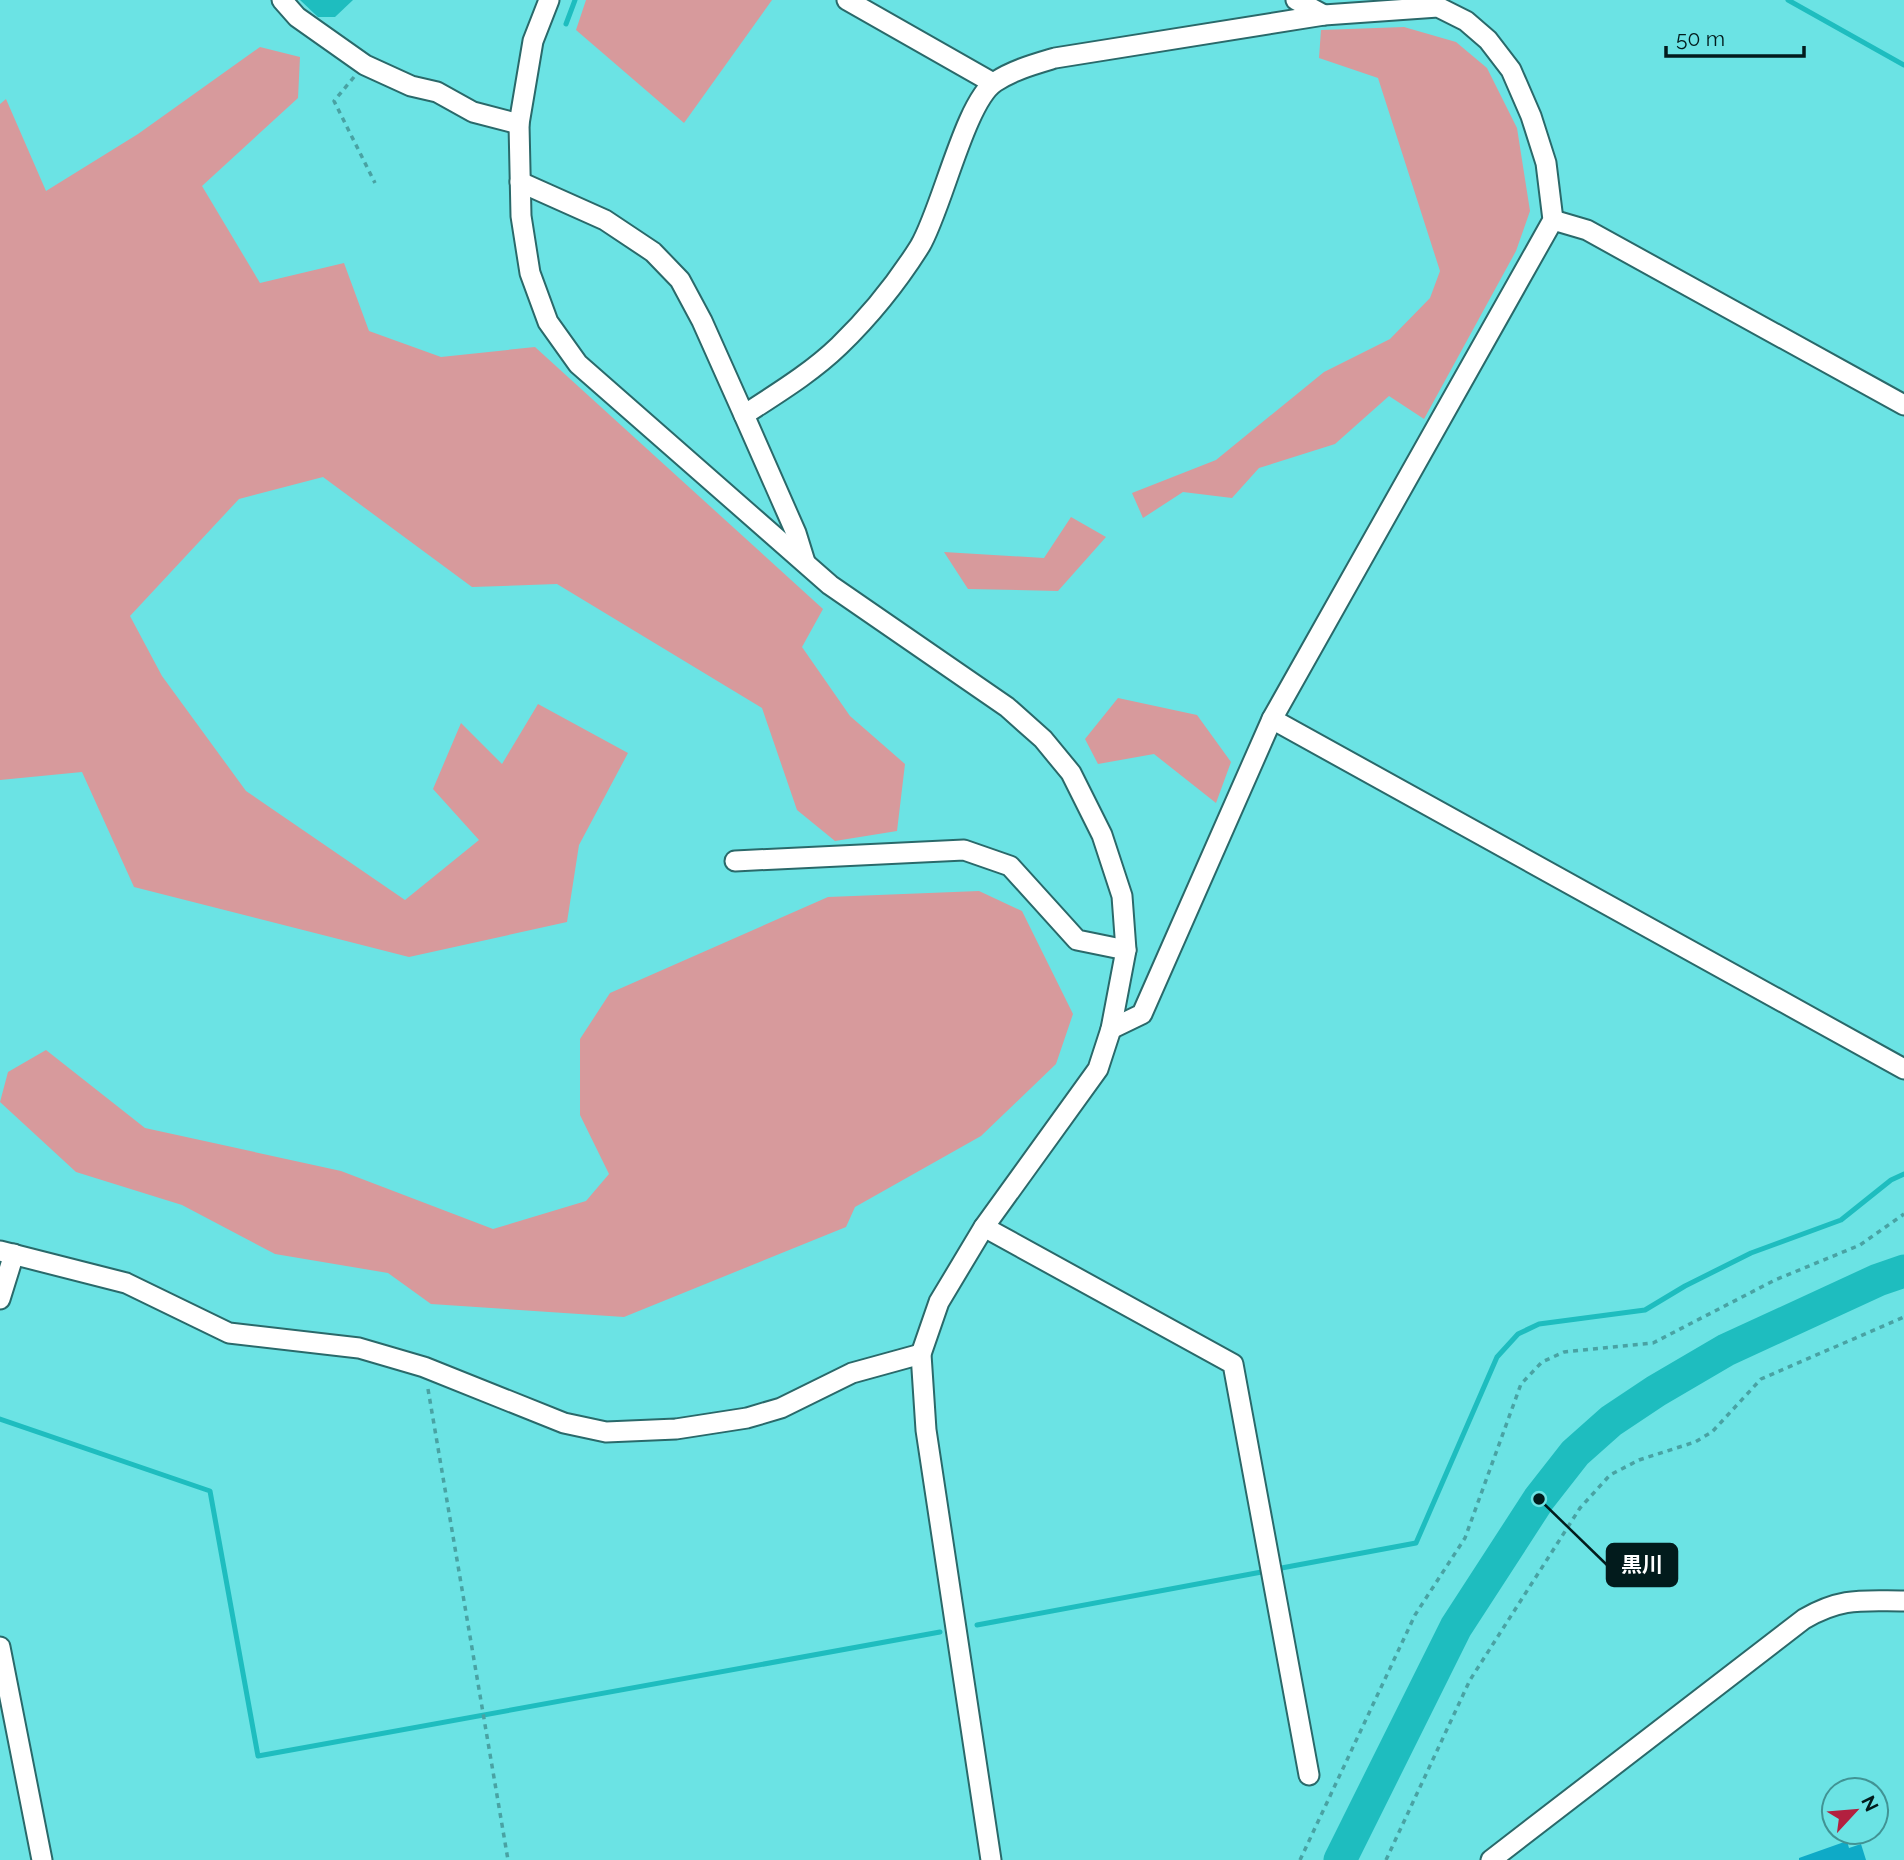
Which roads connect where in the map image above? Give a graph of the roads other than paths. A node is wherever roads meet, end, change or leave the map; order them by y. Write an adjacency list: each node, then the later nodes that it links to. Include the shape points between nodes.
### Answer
1 (282, 0): 8 (street, via 297,17 365,65 411,86 438,92 473,112)
2 (549, 0): 8 (street, via 533,41)
3 (847, 0): 7 (street)
4 (1296, 0): 6 (street)
5 (1441, 4): 6 (street); 10 (street, via 1488,40 1511,70 1546,163)
6 (1324, 15): 7 (street, via 1055,58)
7 (993, 83): 12 (street, via 974,109 921,244 887,292 839,346)
8 (519, 124): 9 (street)
9 (520, 182): 12 (street, via 605,220 653,252 680,280); 13 (street, via 530,272 548,322 578,364)
10 (1553, 220): 11 (street, via 1587,230); 14 (street)
11 (1904, 405)
12 (744, 415): 13 (street)
13 (805, 563): 16 (street, via 1007,707 1043,739 1071,774 1102,835 1122,896)
14 (1272, 719): 17 (street, via 1142,1014); 18 (street)
15 (735, 861): 16 (street, via 964,850 1010,866 1077,940)
16 (1126, 950): 17 (street)
17 (1111, 1029): 19 (street, via 1098,1069)
18 (1904, 1069)
19 (984, 1227): 22 (street, via 939,1301); 25 (street, via 1233,1364)
20 (7, 1252): 21 (street); 22 (street, via 126,1283 229,1334 359,1348 425,1367 564,1423 606,1432 676,1429 747,1418 781,1408 852,1373)
21 (0, 1299)
22 (921, 1354): 27 (street, via 926,1430)
23 (1904, 1601): 28 (street, via 1847,1601 1804,1619)
24 (0, 1647): 26 (street)
25 (1309, 1775)
26 (42, 1860)
27 (991, 1860)
28 (1491, 1860)

